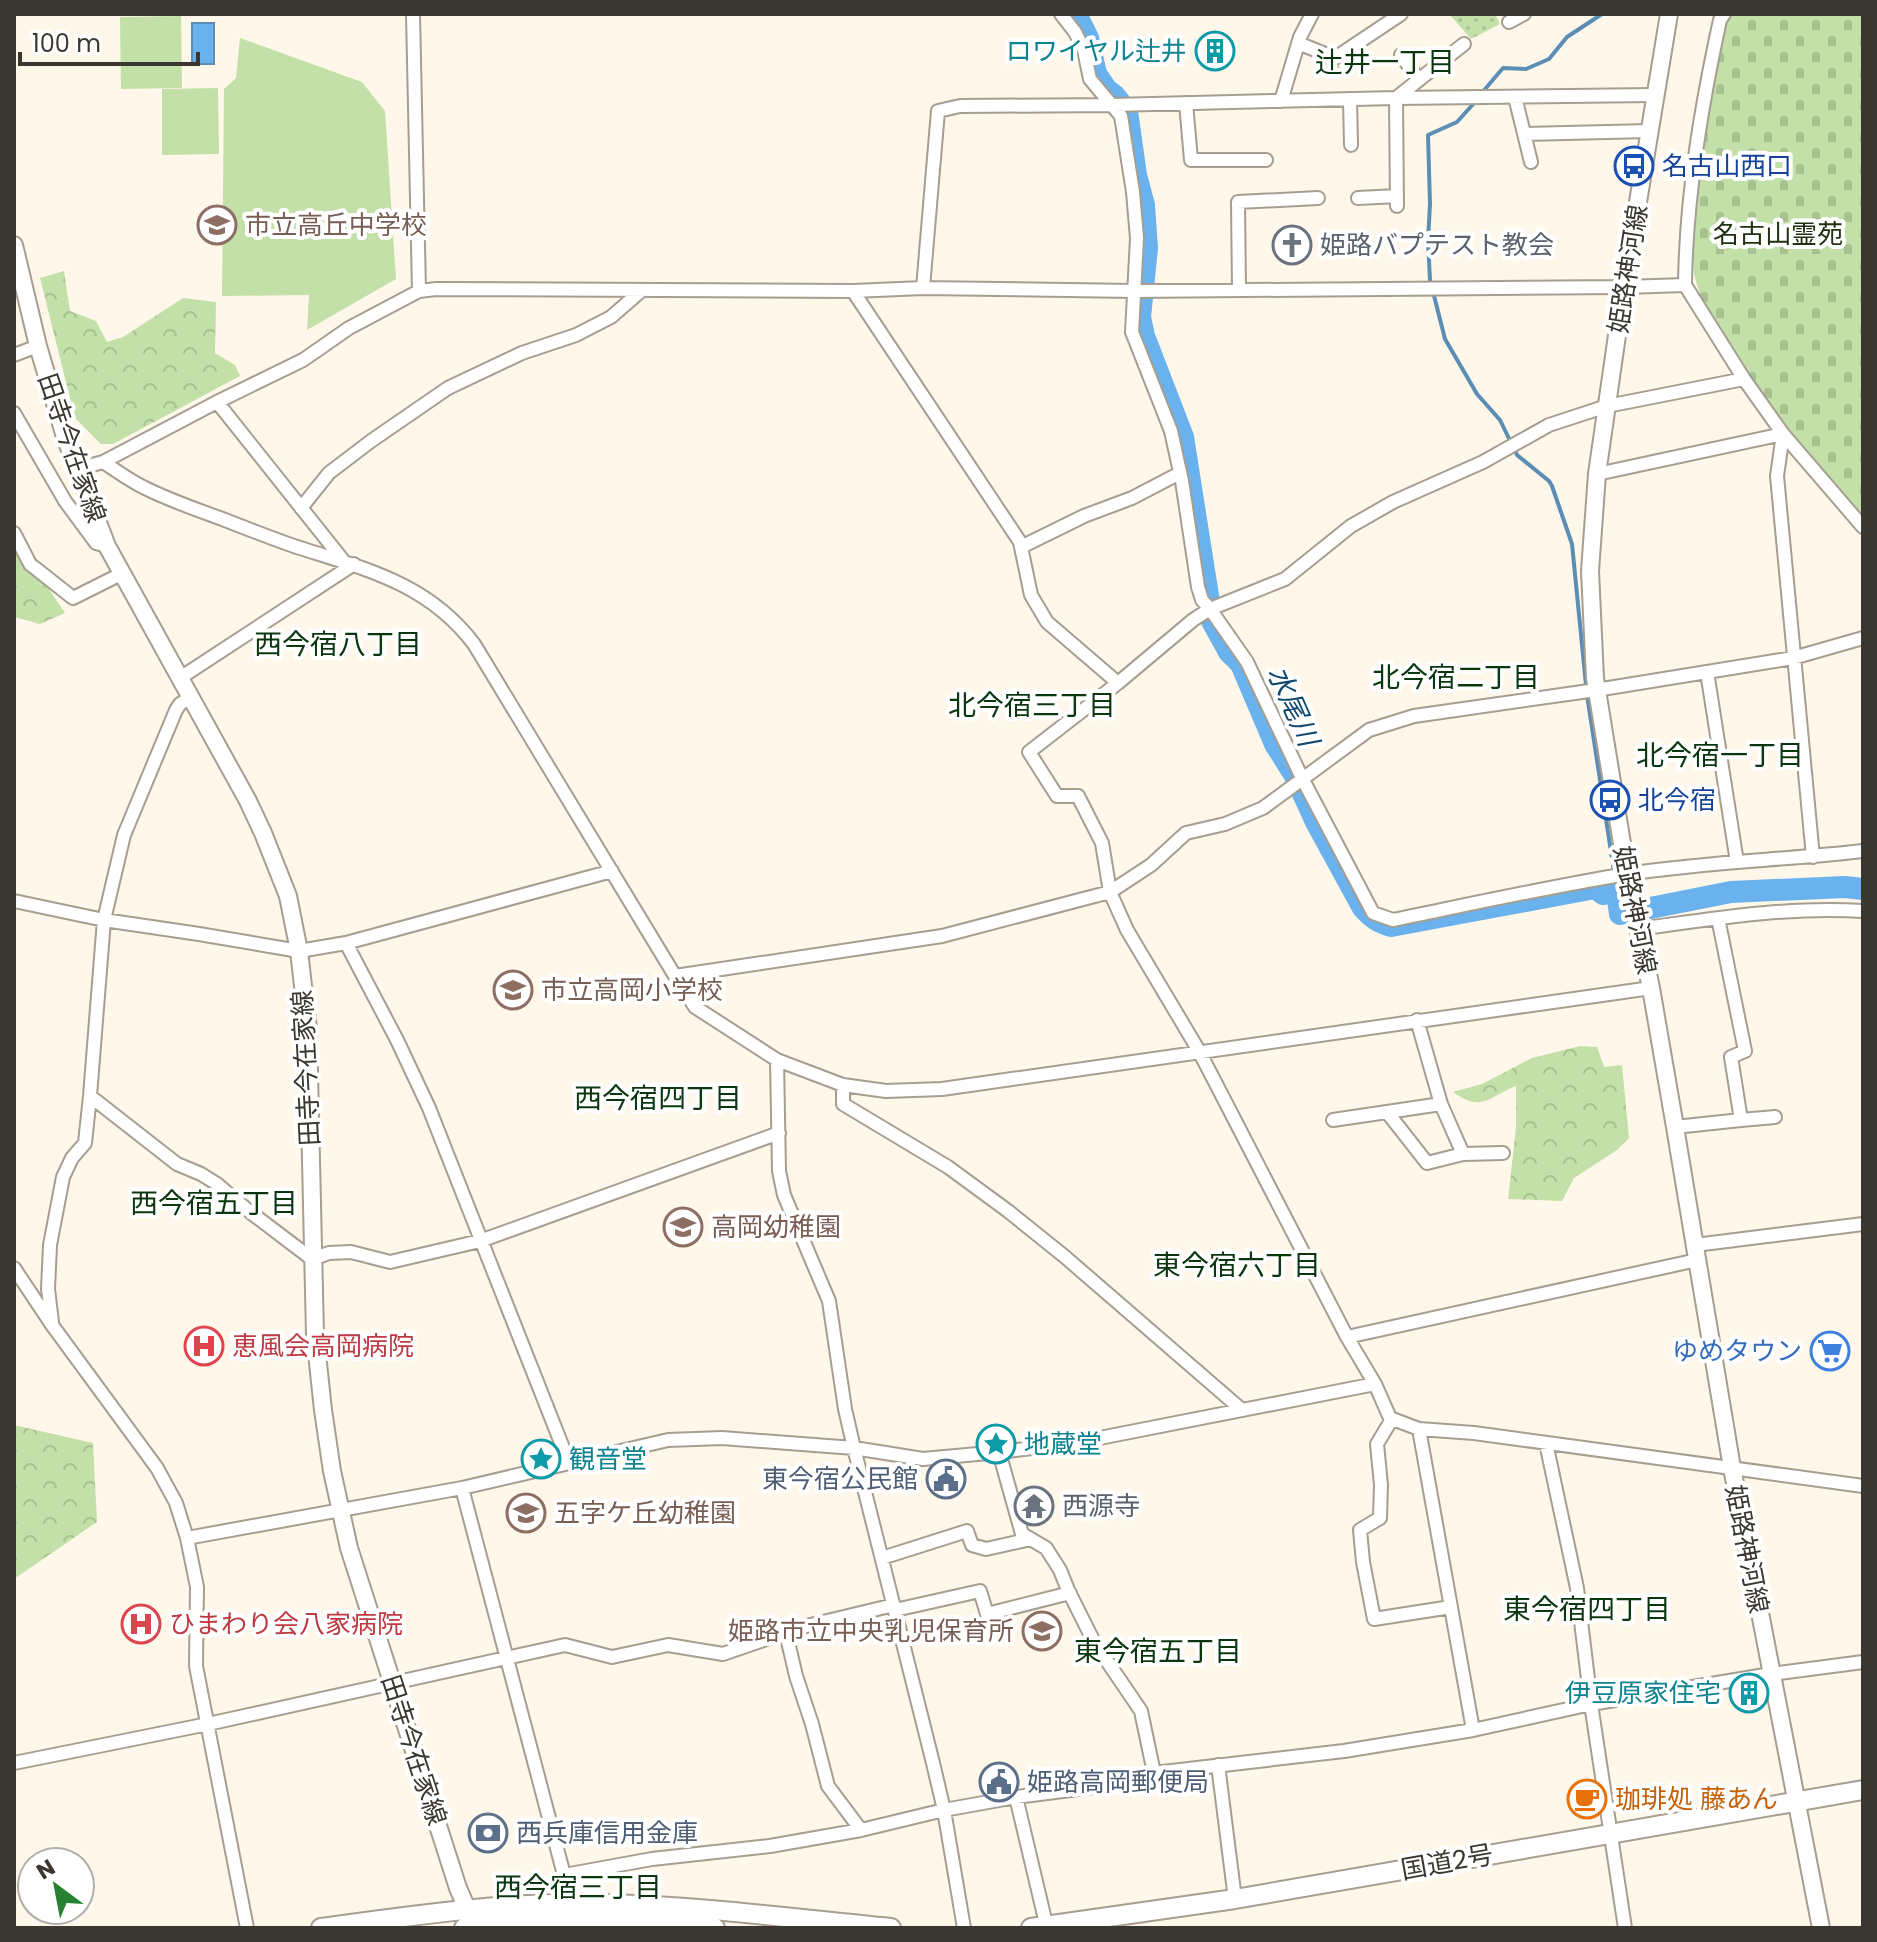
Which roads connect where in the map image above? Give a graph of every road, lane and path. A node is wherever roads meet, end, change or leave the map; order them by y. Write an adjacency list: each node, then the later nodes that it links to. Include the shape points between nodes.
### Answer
1 (413, 14): 32 (street)
2 (1061, 14): 19 (street, via 1084,50 1090,79)
3 (1312, 14): 9 (street)
4 (1401, 14): 9 (street, via 1335,58)
5 (1524, 14): 8 (street)
6 (1669, 14): 13 (main road, 姫路神河線)
7 (1724, 14): 28 (street, via 1703,99 1685,240)
8 (1509, 22)
9 (1298, 43): 17 (street)
10 (1464, 44): 12 (street)
11 (1401, 55): 12 (street)
12 (1419, 80): 15 (street)
13 (1655, 95): 14 (street); 20 (main road, 姫路神河線)
14 (1515, 97): 15 (street); 21 (street)
15 (1396, 98): 16 (street); 26 (street, via 1397,201)
16 (1350, 99): 17 (street); 22 (street)
17 (1281, 101): 18 (street)
18 (1186, 103): 19 (street); 23 (street, via 1191,160)
19 (1113, 105): 30 (street, via 960,106 938,111); 35 (street, via 1121,116 1133,192)
20 (1649, 131): 21 (street); 29 (main road, 姫路神河線)
21 (1524, 134): 24 (street)
22 (1351, 145)
23 (1266, 160)
24 (1531, 162)
25 (1318, 198): 31 (street, via 1238,202)
26 (1358, 198)
27 (14, 245): 36 (main road, 田寺今在家線)
28 (1685, 285): 29 (street); 38 (street)
29 (1624, 287): 31 (street); 40 (main road, 姫路神河線)
30 (923, 288): 34 (street); 35 (street)
31 (1239, 290): 35 (street)
32 (419, 291): 33 (street); 39 (street, via 303,360)
33 (641, 291): 34 (street); 47 (street, via 611,317 576,335 522,353 448,388 329,473)
34 (853, 291): 51 (street)
35 (1134, 291): 45 (street, via 1132,332 1171,431)
36 (38, 346): 37 (street); 44 (main road, 田寺今在家線)
37 (14, 355)
38 (1744, 379): 40 (street); 42 (street)
39 (217, 402): 43 (street); 47 (street)
40 (1607, 406): 46 (main road, 姫路神河線); 54 (street, via 1549,425 1393,502 1351,526 1285,579)
41 (14, 413): 50 (street, via 65,501 96,543)
42 (1783, 434): 46 (street); 48 (street); 56 (street, via 1777,476)
43 (103, 462): 44 (street); 52 (street, via 183,505)
44 (77, 469): 50 (main road, 田寺今在家線)
45 (1180, 473): 51 (street); 54 (street, via 1198,587)
46 (1597, 474): 60 (main road, 姫路神河線, via 1590,571)
47 (301, 508): 52 (street)
48 (1863, 527)
49 (14, 533): 53 (street, via 30,564 73,598)
50 (107, 546): 53 (main road, 田寺今在家線)
51 (1021, 547): 59 (street, via 1031,595 1047,622)
52 (348, 562): 58 (street); 66 (street, via 401,583 461,626)
53 (121, 574): 58 (main road, 田寺今在家線)
54 (1210, 609): 59 (street); 62 (street, via 1247,662)
55 (1863, 638): 56 (street)
56 (1793, 658): 57 (street); 64 (street)
57 (1707, 672): 60 (street); 65 (street)
58 (180, 678): 61 (main road, 田寺今在家線)
59 (1118, 683): 68 (street, via 1029,752 1057,796 1078,796 1102,843)
60 (1596, 690): 62 (street, via 1414,716 1369,730); 67 (main road, 姫路神河線)
61 (191, 697): 72 (street, via 176,710 124,835); 75 (main road, 田寺今在家線, via 263,833 288,896)
62 (1297, 782): 67 (street, via 1373,913 1393,920); 68 (street, via 1263,808 1186,833)
63 (1863, 851): 64 (street)
64 (1813, 857): 65 (street)
65 (1737, 862): 67 (street)
66 (612, 871): 74 (street); 76 (street)
67 (1628, 878): 73 (main road, 姫路神河線)
68 (1110, 892): 76 (street, via 942,936); 79 (street)
69 (14, 901): 72 (street)
70 (1863, 911): 71 (street)
71 (1718, 918): 73 (street); 87 (street, via 1745,1051 1731,1057)
72 (104, 920): 75 (street); 82 (street)
73 (1638, 926): 77 (main road, 姫路神河線)
74 (346, 943): 75 (street); 93 (street, via 429,1108)
75 (299, 951): 95 (main road, 田寺今在家線, via 308,1029)
76 (675, 976): 80 (street, via 695,1007)
77 (1651, 988): 78 (street); 88 (main road, 姫路神河線)
78 (1417, 1020): 79 (street); 83 (street)
79 (1199, 1051): 81 (street, via 942,1089 886,1091); 98 (street)
80 (777, 1060): 81 (street); 89 (street)
81 (843, 1085): 100 (street, via 843,1104 948,1167 1008,1211)
82 (90, 1096): 95 (street, via 177,1164 217,1184); 97 (street, via 85,1143 63,1177 50,1245)
83 (1441, 1104): 84 (street); 91 (street)
84 (1387, 1112): 86 (street); 91 (street, via 1427,1163)
85 (1775, 1117): 87 (street)
86 (1333, 1120)
87 (1741, 1120): 88 (street)
88 (1675, 1127): 94 (main road, 姫路神河線)
89 (779, 1133): 93 (street); 104 (street, via 784,1195 829,1301)
90 (1503, 1153): 91 (street)
91 (1463, 1154)
92 (1863, 1224): 94 (street)
93 (480, 1241): 95 (street, via 390,1262 351,1252); 106 (street)
94 (1696, 1252): 98 (street); 107 (main road, 姫路神河線)
95 (312, 1259): 110 (main road, 田寺今在家線, via 323,1410)
96 (14, 1268): 97 (street)
97 (52, 1325): 111 (street, via 157,1468)
98 (1347, 1337): 99 (street)
99 (1375, 1384): 100 (street); 101 (street)
100 (1242, 1410): 105 (street)
101 (1392, 1419): 102 (street); 115 (street, via 1377,1444 1380,1518 1360,1530 1374,1619)
102 (1419, 1429): 103 (street); 115 (street)
103 (1546, 1443): 107 (street); 122 (street, via 1577,1588)
104 (854, 1448): 105 (street, via 923,1459); 106 (street, via 722,1438 668,1440); 113 (street)
105 (999, 1452): 112 (street, via 1022,1534)
106 (569, 1463): 109 (street)
107 (1732, 1468): 108 (street); 120 (main road, 姫路神河線)
108 (1863, 1486)
109 (462, 1488): 110 (street); 118 (street)
110 (341, 1510): 111 (street); 121 (main road, 田寺今在家線)
111 (187, 1538): 123 (street, via 197,1587 196,1666)
112 (1031, 1539): 113 (street, via 986,1549 972,1545 967,1531); 114 (street, via 1046,1548)
113 (882, 1558): 116 (street)
114 (1070, 1593): 116 (street, via 987,1614 980,1591); 127 (street, via 1094,1642 1141,1711)
115 (1451, 1607): 124 (street)
116 (895, 1608): 117 (street); 131 (street)
117 (786, 1633): 118 (street, via 723,1654 668,1645 612,1657 565,1645); 132 (street, via 828,1786)
118 (507, 1659): 121 (street); 134 (street)
119 (1863, 1662): 120 (street)
120 (1771, 1674): 122 (street); 130 (main road, 姫路神河線)
121 (393, 1683): 123 (street); 137 (main road, 田寺今在家線)
122 (1591, 1704): 124 (street); 133 (street)
123 (208, 1724): 125 (street); 138 (street)
124 (1473, 1730): 126 (street)
125 (14, 1763)
126 (1218, 1765): 127 (street); 135 (street)
127 (1154, 1773): 129 (street)
128 (1863, 1790): 130 (highway, 国道2号)
129 (1016, 1797): 131 (street); 143 (street)
130 (1797, 1802): 133 (highway, 国道2号); 145 (main road)
131 (944, 1810): 132 (street); 142 (street)
132 (861, 1830): 134 (street)
133 (1611, 1833): 135 (highway, 国道2号); 144 (street)
134 (564, 1875): 136 (street)
135 (1235, 1899): 143 (highway, 国道2号)
136 (565, 1904): 137 (highway); 141 (highway, via 639,1905)
137 (471, 1923): 139 (highway); 140 (highway, via 630,1922)
138 (247, 1928)
139 (321, 1928)
140 (715, 1928)
141 (891, 1928)
142 (964, 1928)
143 (1042, 1928)
144 (1625, 1928)
145 (1821, 1928)

